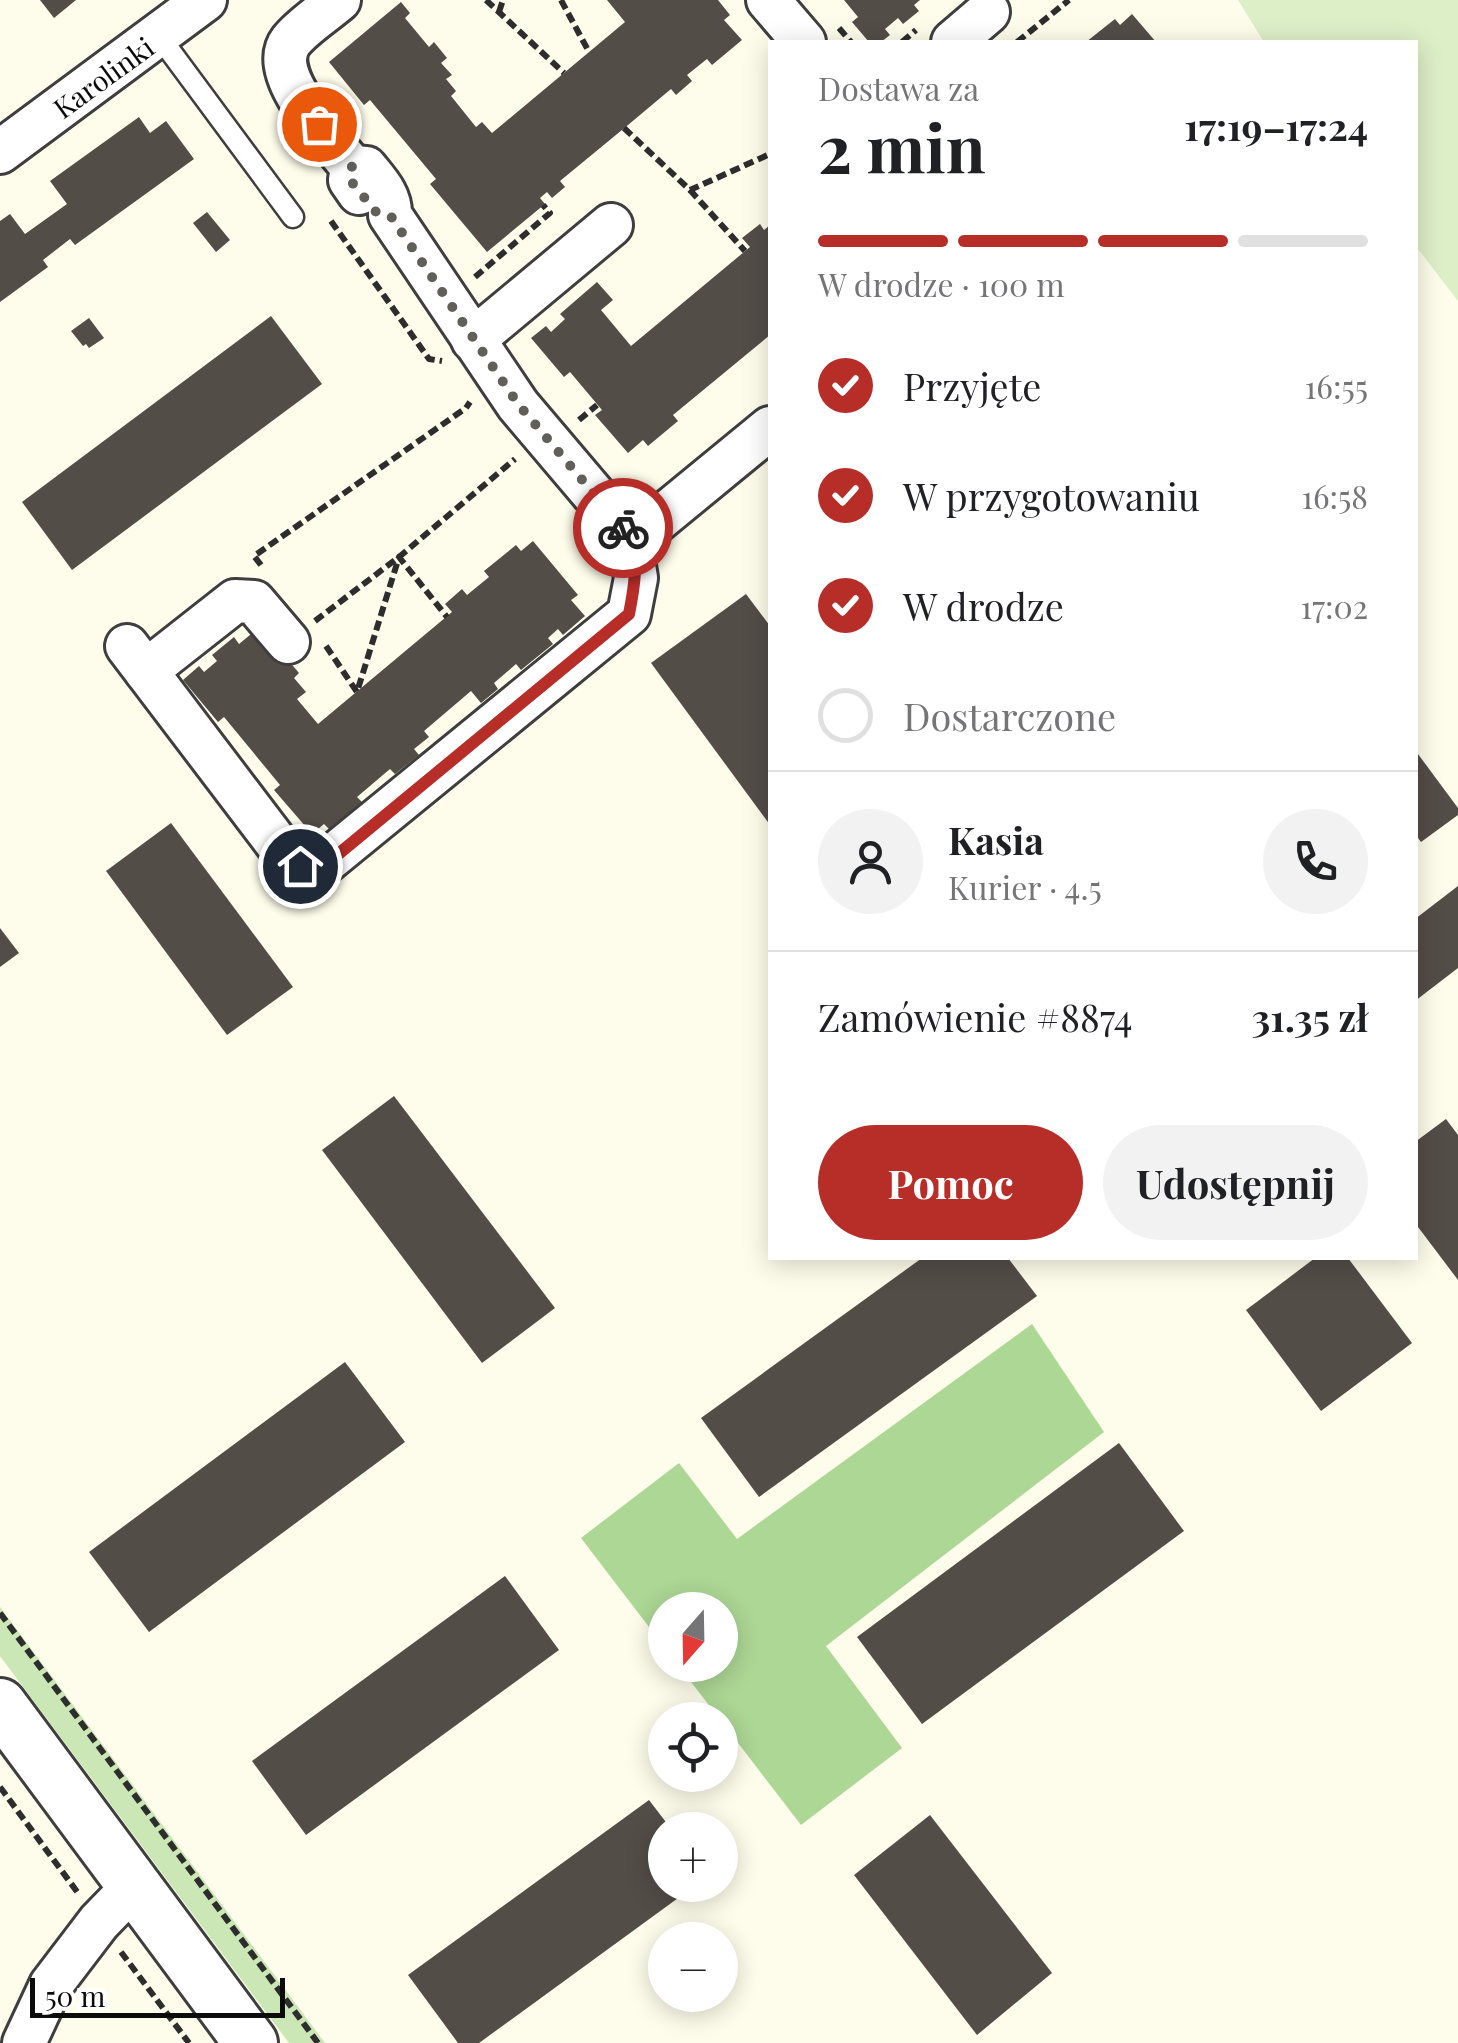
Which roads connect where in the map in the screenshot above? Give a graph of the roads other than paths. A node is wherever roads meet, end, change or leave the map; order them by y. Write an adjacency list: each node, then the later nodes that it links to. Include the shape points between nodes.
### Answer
1 (205, 0): 5 (street, Karolinki)
2 (339, 0): 11 (street, via 292,41 285,75 352,167 350,180 371,208 390,215)
3 (768, 0): 6 (street)
4 (1002, 27): 7 (street)
5 (159, 36): 8 (street, Karolinki); 9 (lane)
6 (802, 40)
7 (959, 40)
8 (0, 152)
9 (292, 217)
10 (611, 225): 11 (street)
11 (465, 351): 13 (street, via 518,404)
12 (768, 430): 13 (street)
13 (630, 543): 14 (street, via 636,578 629,614 318,869 288,858 137,659 235,601 254,602)
14 (306, 635)
15 (0, 1705): 16 (street)
16 (133, 1887): 17 (street, via 51,1985); 18 (street)
17 (24, 2043)
18 (252, 2043)

